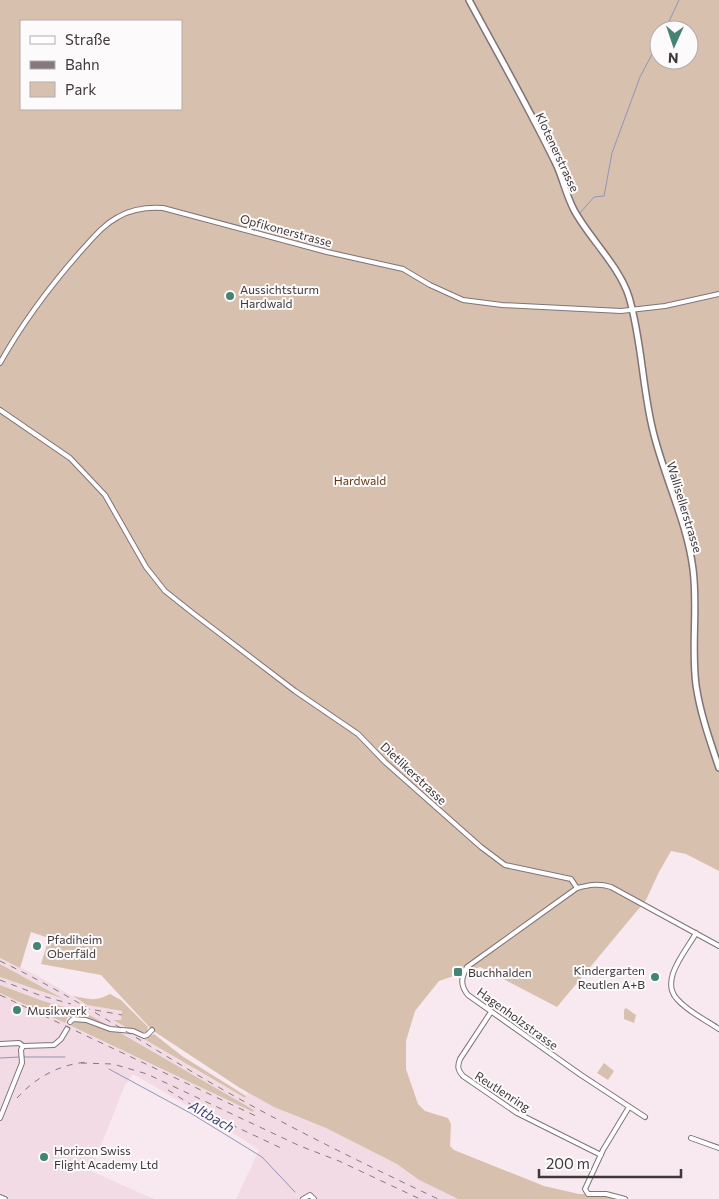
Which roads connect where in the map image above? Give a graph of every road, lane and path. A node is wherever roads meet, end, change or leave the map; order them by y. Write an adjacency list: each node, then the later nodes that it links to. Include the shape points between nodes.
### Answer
1 (468, 0): 3 (street, Klotenerstrasse, via 556,165 573,208 624,285)
2 (719, 294): 3 (street, Opfikonerstrasse)
3 (632, 310): 4 (street, Opfikonerstrasse, via 588,311 463,300 403,269 163,208 140,208 118,217 95,235 52,285); 6 (street, Wallisellerstrasse, via 651,424 686,533 693,568 696,684)
4 (0, 363)
5 (0, 410): 7 (street, Dietlikerstrasse, via 70,458 105,495 146,567 165,591 295,691 358,734 481,848 505,865 571,879)
6 (719, 768)
7 (577, 888): 8 (street, via 590,884 610,887); 10 (street, Hagenholzstrasse, via 467,967 462,979 464,990)
8 (696, 933): 9 (street); 13 (street, via 673,973 672,992 678,1001)
9 (719, 946)
10 (491, 1012): 17 (street, Hagenholzstrasse); 22 (street, Reutlenring, via 460,1059 458,1071 518,1113)
11 (70, 1022): 14 (street, via 83,1020 144,1036)
12 (67, 1029): 16 (street, via 54,1045)
13 (719, 1029)
14 (152, 1030)
15 (0, 1044): 16 (street, via 19,1043)
16 (23, 1046): 19 (street, via 22,1061)
17 (628, 1107): 18 (street, Hagenholzstrasse); 22 (street)
18 (645, 1117)
19 (0, 1118)
20 (691, 1138): 21 (street)
21 (719, 1148)
22 (601, 1155): 27 (street, via 586,1191 588,1194)
23 (0, 1197): 24 (street)
24 (5, 1199)
25 (303, 1199): 26 (street, via 310,1194)
26 (314, 1199)
27 (625, 1199)

